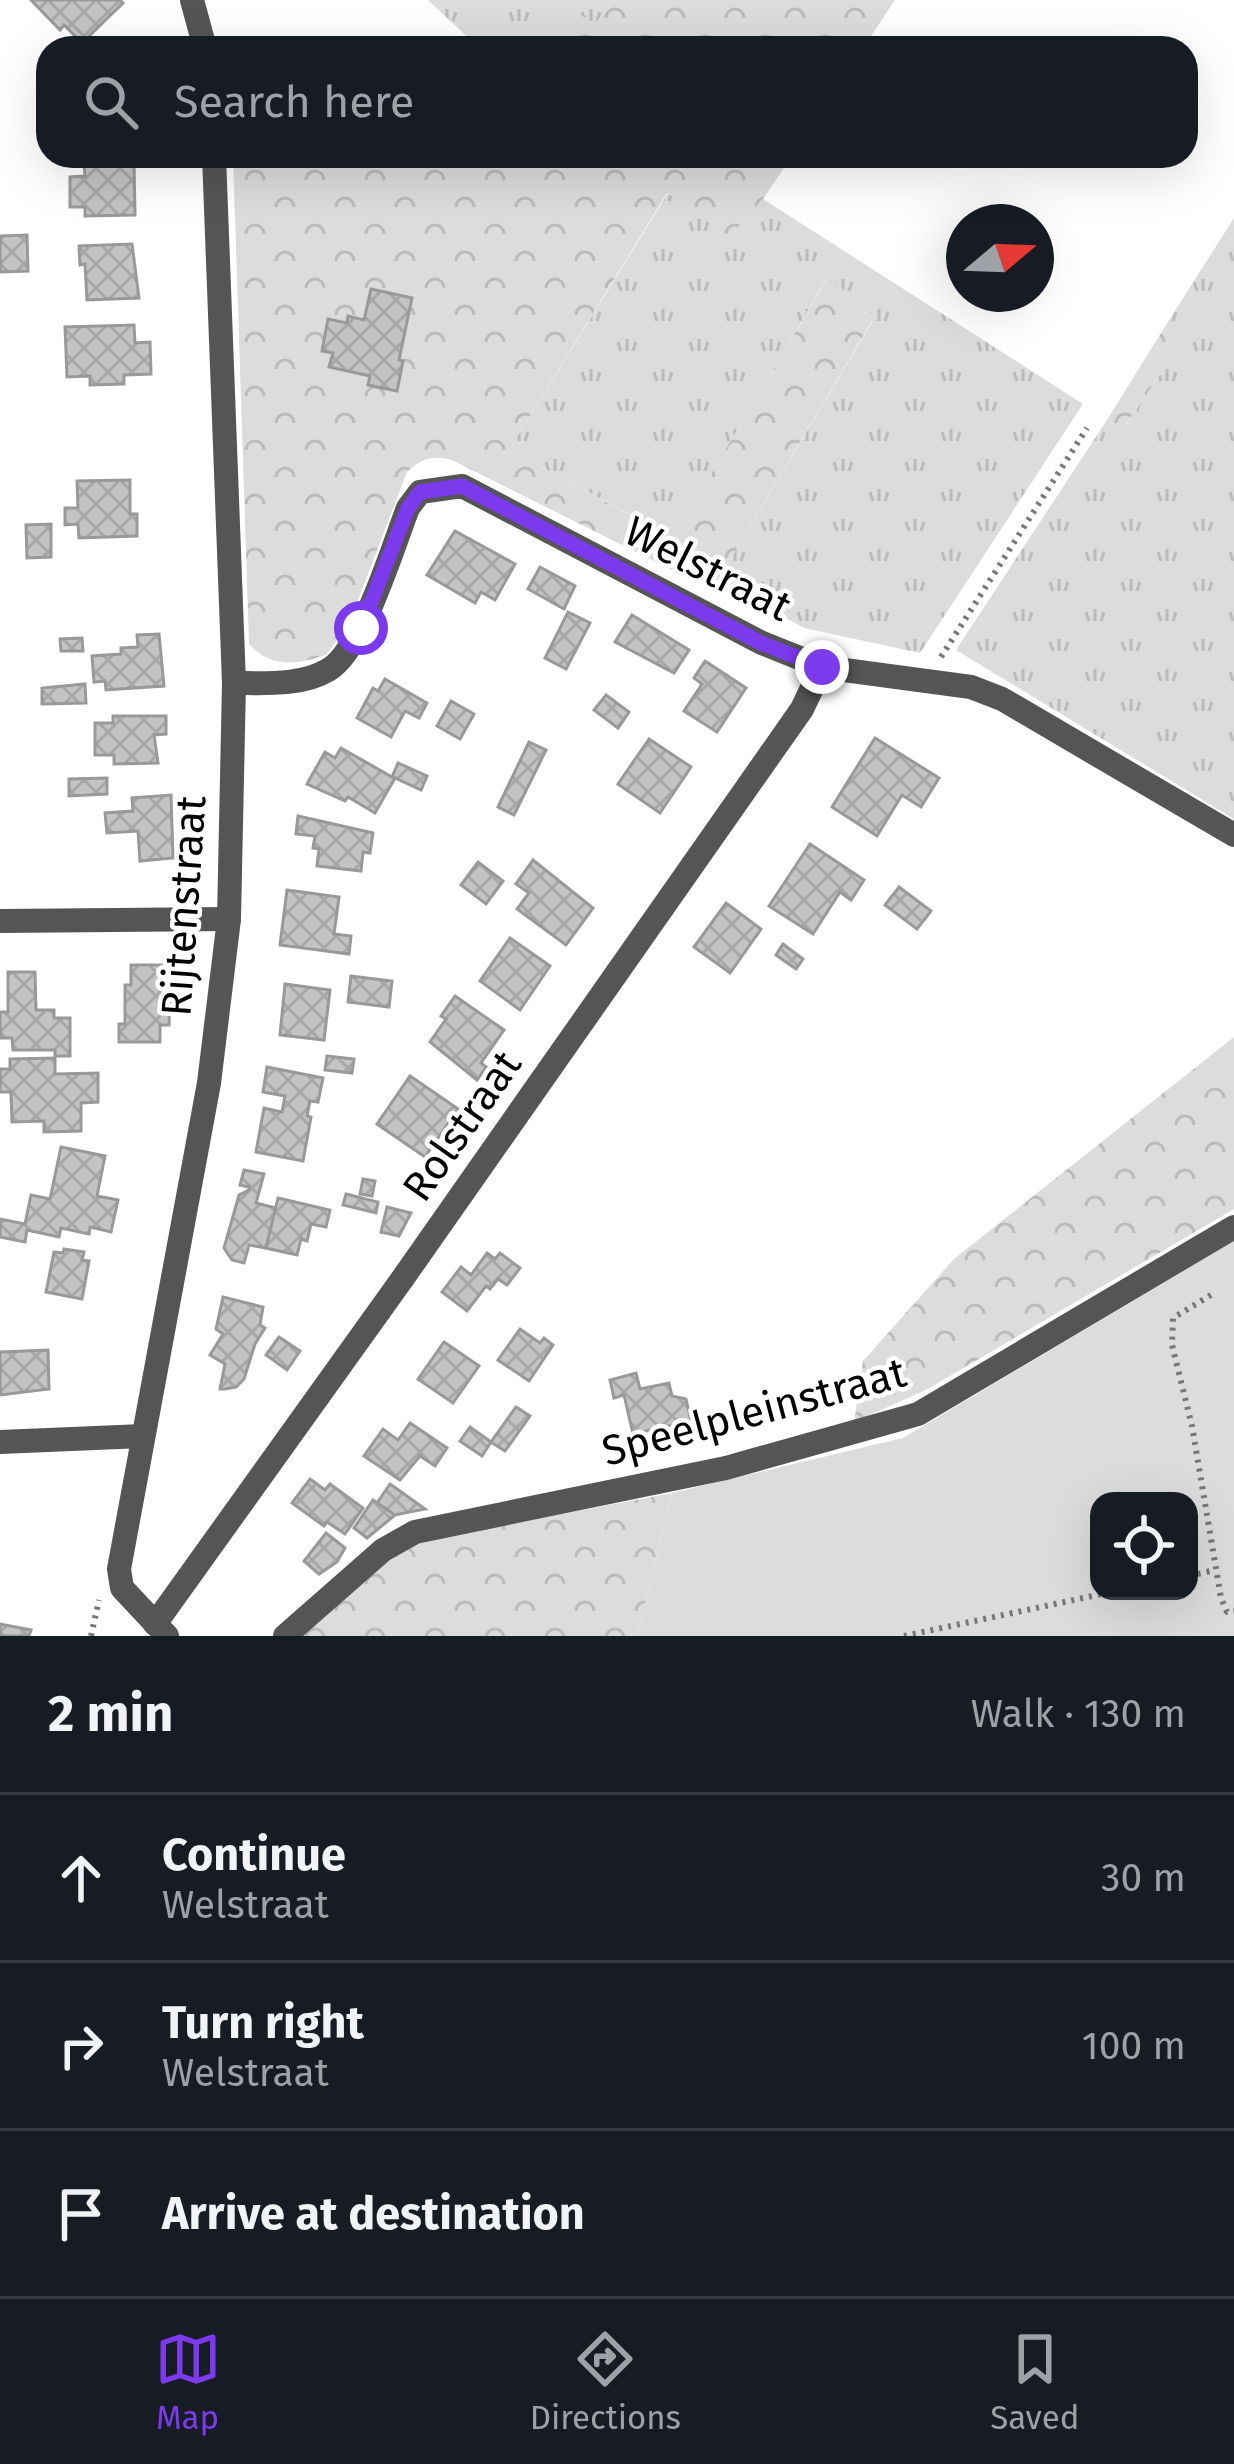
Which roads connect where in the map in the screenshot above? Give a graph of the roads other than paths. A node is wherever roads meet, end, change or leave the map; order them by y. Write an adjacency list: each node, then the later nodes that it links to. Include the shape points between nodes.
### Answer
1 (192, 0): 2 (street)
2 (202, 36)
3 (214, 168): 5 (street, Rijtenstraat)
4 (822, 667): 5 (street, Welstraat, via 462,486 445,486 420,492 408,508 341,659 327,672 285,682); 6 (street, Welstraat, via 971,686); 12 (street, Rolstraat, via 802,709)
5 (234, 683): 7 (street, Rijtenstraat)
6 (1234, 835)
7 (229, 919): 8 (street); 10 (street, Rijtenstraat, via 209,1083)
8 (0, 921)
9 (1234, 1227): 13 (street, Speelpleinstraat, via 918,1414 726,1468 415,1532)
10 (142, 1436): 11 (street); 12 (street, Rijtenstraat, via 119,1569 122,1588)
11 (0, 1442)
12 (161, 1630)
13 (285, 1636)

